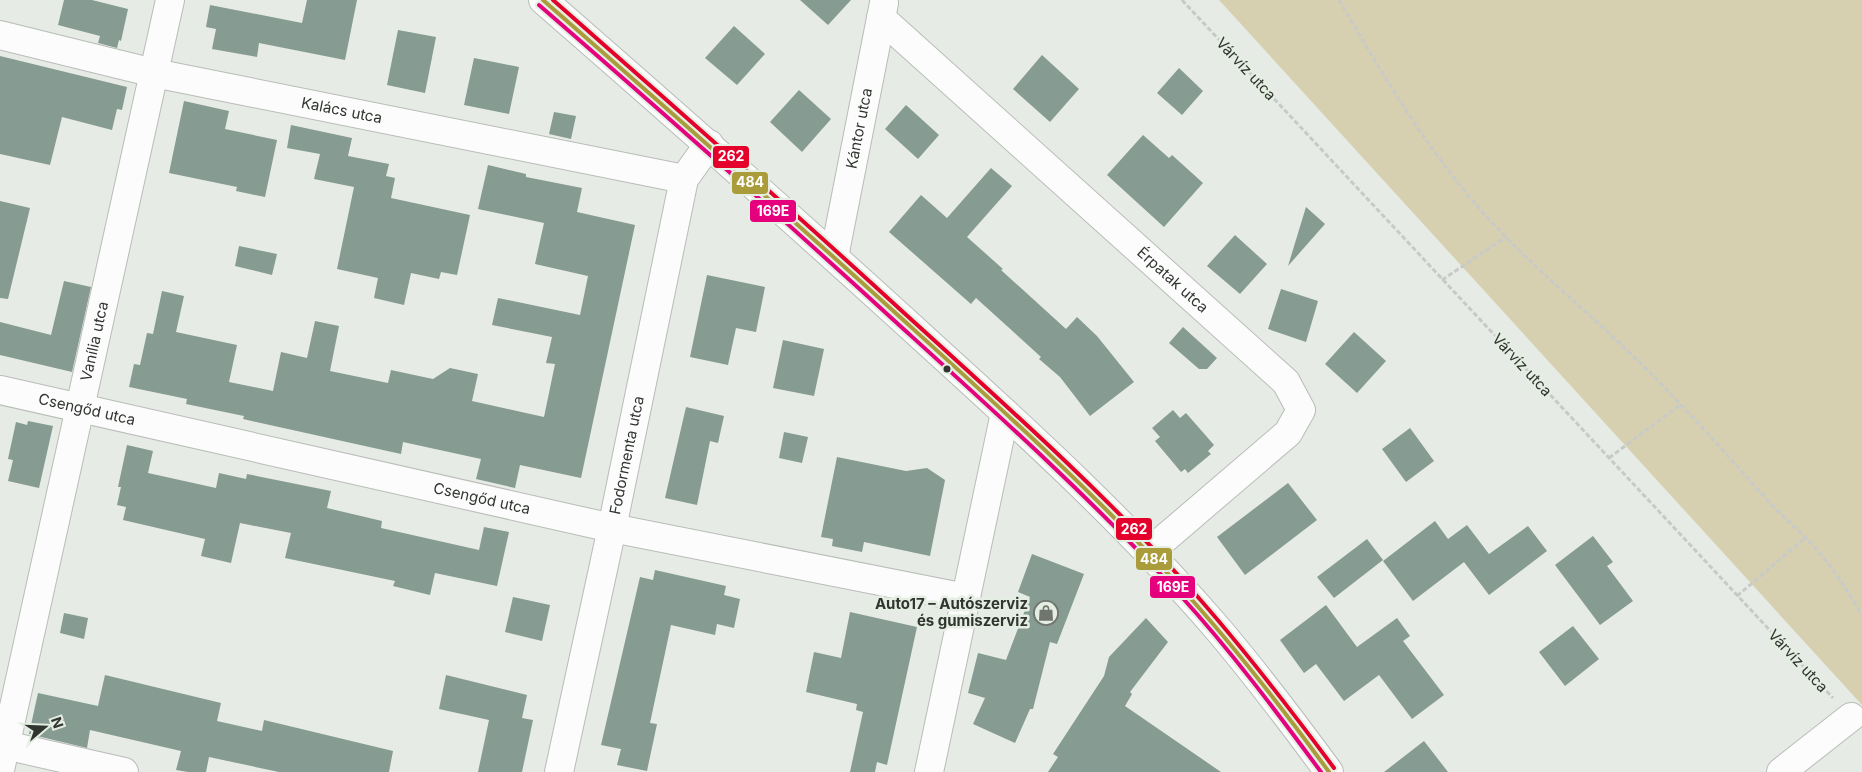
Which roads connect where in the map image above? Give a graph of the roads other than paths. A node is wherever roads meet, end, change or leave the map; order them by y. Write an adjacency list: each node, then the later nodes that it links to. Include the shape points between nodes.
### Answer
1 (170, 0): 5 (street, Vanília utca)
2 (543, 0): 6 (street)
3 (882, 9): 8 (street, Kántor utca); 13 (street, Érpatak utca, via 1286,382 1301,410 1288,433)
4 (0, 34): 5 (street, Kalács utca)
5 (154, 73): 7 (street, Kalács utca); 10 (street, Vanília utca)
6 (708, 144): 7 (street, Fodormenta utca); 8 (street)
7 (684, 179): 12 (street, Fodormenta utca)
8 (834, 257): 11 (street)
9 (0, 390): 10 (street, Csengőd utca)
10 (80, 409): 12 (street, Csengőd utca); 16 (street, Vanília utca)
11 (1006, 413): 13 (street); 14 (street)
12 (612, 528): 14 (street, Csengőd utca); 18 (street, Fodormenta utca)
13 (1149, 552): 20 (street, via 1217,628)
14 (966, 598): 19 (street)
15 (1850, 717): 21 (street)
16 (2, 753): 17 (street)
17 (124, 772)
18 (559, 772)
19 (929, 772)
20 (1329, 772)
21 (1782, 772)

